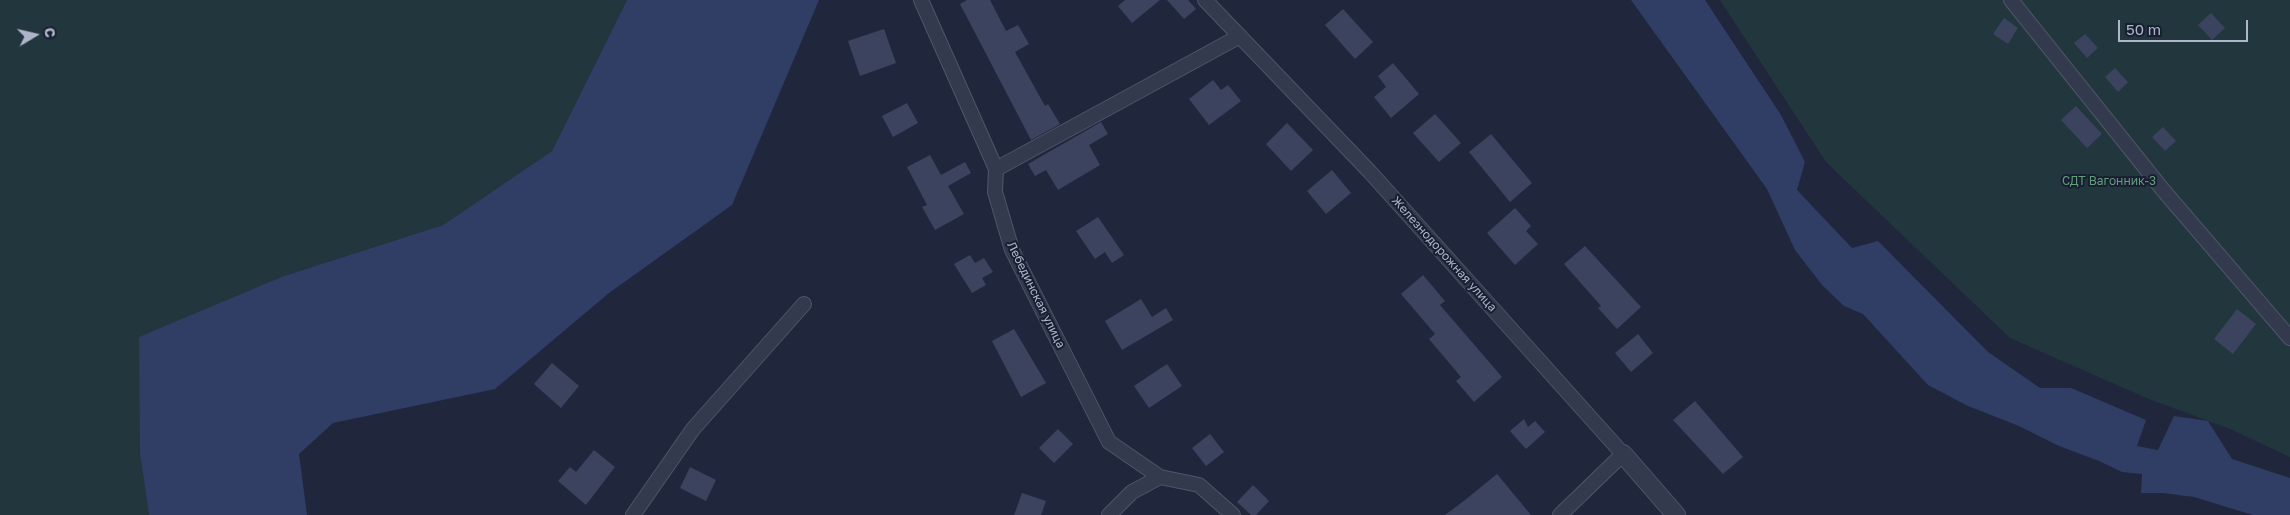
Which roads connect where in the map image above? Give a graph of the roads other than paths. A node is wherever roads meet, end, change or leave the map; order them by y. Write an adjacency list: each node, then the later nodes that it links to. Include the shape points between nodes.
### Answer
1 (921, 0): 5 (street, Лебединская улица)
2 (1205, 0): 4 (street, Железнодорожная улица)
3 (2011, 0): 7 (street, via 2163,190)
4 (1240, 36): 5 (street); 8 (street, Железнодорожная улица, via 1370,172)
5 (996, 169): 9 (street, Лебединская улица, via 995,192 1012,250 1109,442)
6 (804, 304): 10 (street, via 693,429)
7 (2290, 338)
8 (1623, 454): 13 (street); 14 (street, Железнодорожная улица)
9 (1160, 477): 11 (street, via 1132,492); 12 (street, via 1199,485)
10 (633, 515)
11 (1109, 515)
12 (1233, 515)
13 (1560, 515)
14 (1676, 515)

